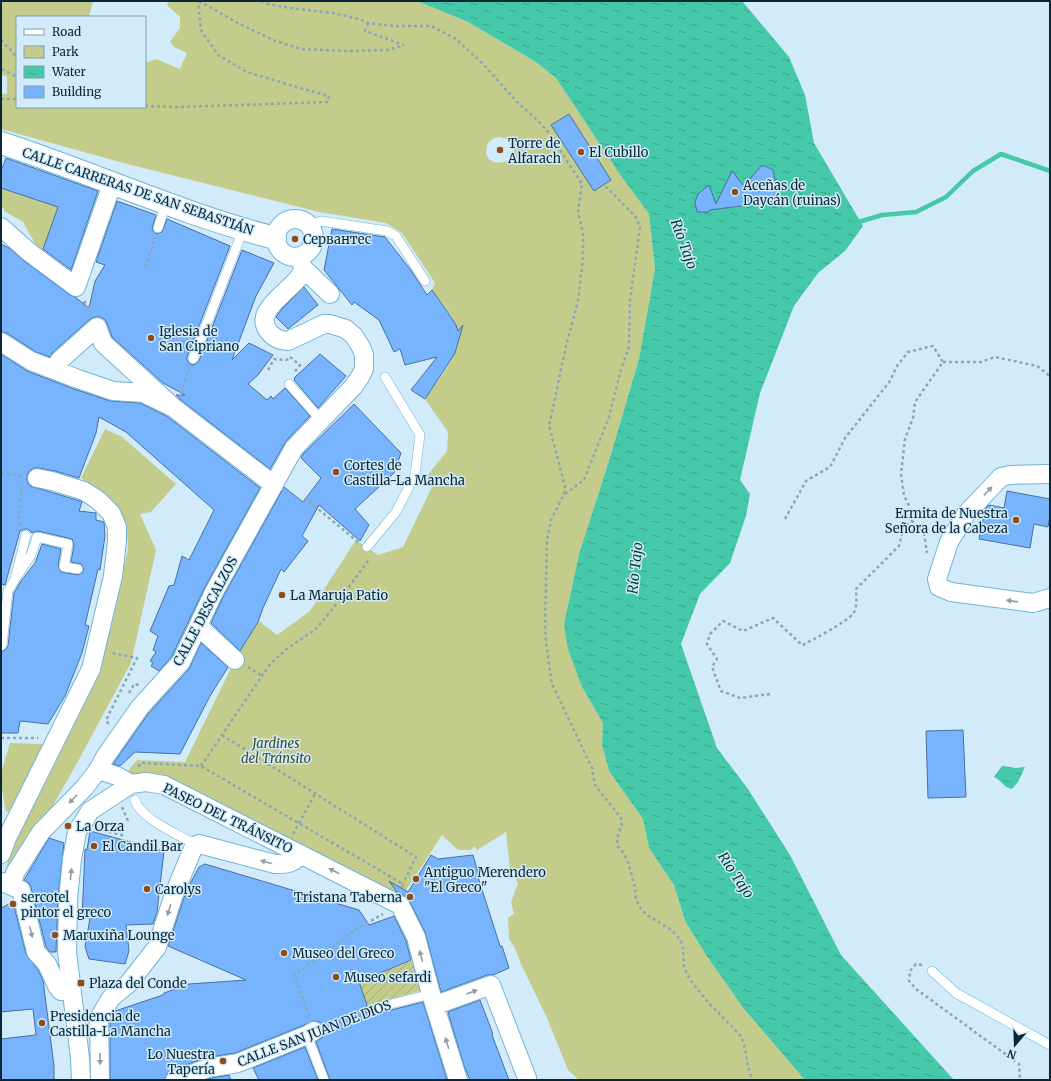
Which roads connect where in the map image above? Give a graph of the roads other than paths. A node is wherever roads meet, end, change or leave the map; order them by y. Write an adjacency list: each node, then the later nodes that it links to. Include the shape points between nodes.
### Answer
1 (1, 143): 2 (street, CALLE CARRERAS DE SAN SEBASTIÁN)
2 (112, 184): 3 (street, CALLE CARRERAS DE SAN SEBASTIÁN); 5 (street, via 76,287)
3 (166, 204): 6 (lane); 7 (street, CALLE CARRERAS DE SAN SEBASTIÁN)
4 (309, 225): 8 (street, via 298,219 285,221 276,232); 9 (street, via 314,235 312,246); 10 (lane, via 321,221 387,231 396,236)
5 (1, 228)
6 (158, 228)
7 (243, 230): 8 (street, CALLE CARRERAS DE SAN SEBASTIÁN); 13 (lane)
8 (275, 238): 9 (street, via 283,253)
9 (302, 263): 11 (street); 18 (street, CALLE DESCALZOS, via 295,282 268,310 265,328 275,338 288,341 324,324 335,325 346,329 354,336 364,355 364,369 360,377)
10 (425, 281)
11 (330, 294)
12 (1, 342): 17 (street, via 31,362 112,391 143,393)
13 (193, 359)
14 (59, 361): 17 (street, via 97,327 103,343)
15 (385, 377): 23 (lane, via 420,435 415,475 396,512)
16 (290, 381): 18 (lane)
17 (174, 408): 21 (street)
18 (321, 420): 21 (street, CALLE DESCALZOS, via 294,448)
19 (1050, 474): 26 (street, one-way to 19, via 1033,604 952,592 939,587 937,579 949,542 959,524 1001,477)
20 (30, 477): 33 (street, via 84,491 98,500 111,513 117,527 117,540 113,576 90,669)
21 (274, 486): 27 (street, CALLE DESCALZOS, via 214,592)
22 (26, 535): 25 (lane)
23 (367, 549)
24 (78, 569): 25 (lane, via 64,567 68,544 37,538 31,555)
25 (15, 579): 28 (lane, via 8,591)
26 (1050, 598)
27 (198, 626): 29 (street); 30 (street, CALLE DESCALZOS, via 180,662 140,707)
28 (1, 646)
29 (235, 660)
30 (98, 770): 31 (street, via 117,776); 36 (street, one-way to 36, via 41,832)
31 (133, 792): 34 (lane, via 136,805 143,813); 35 (street, PASEO DEL TRÁNSITO, via 146,782 164,785); 38 (street, one-way to 31, via 67,952 68,898 77,832 90,811)
32 (1, 818): 33 (street)
33 (4, 846)
34 (194, 846): 35 (street, one-way to 34, via 298,859 288,864 275,864 198,844); 45 (street, one-way to 45, via 174,894 157,947 129,983 111,998 99,1018)
35 (293, 850): 39 (street, PASEO DEL TRÁNSITO, one-way to 35, via 416,937 400,905)
36 (4, 887): 38 (street, one-way to 38, via 21,890 36,952 47,964 61,991)
37 (932, 971): 42 (lane, via 956,993)
38 (71, 990): 44 (street)
39 (433, 999): 40 (lane, CALLE SAN JUAN DE DIOS); 43 (street, one-way to 43, via 491,985); 48 (street, one-way to 39)
40 (371, 1010)
41 (310, 1033): 46 (street, CALLE SAN JUAN DE DIOS, via 238,1063 208,1068); 47 (lane)
42 (1050, 1045)
43 (528, 1079)
44 (81, 1080)
45 (100, 1080)
46 (175, 1080)
47 (324, 1080)
48 (458, 1080)

